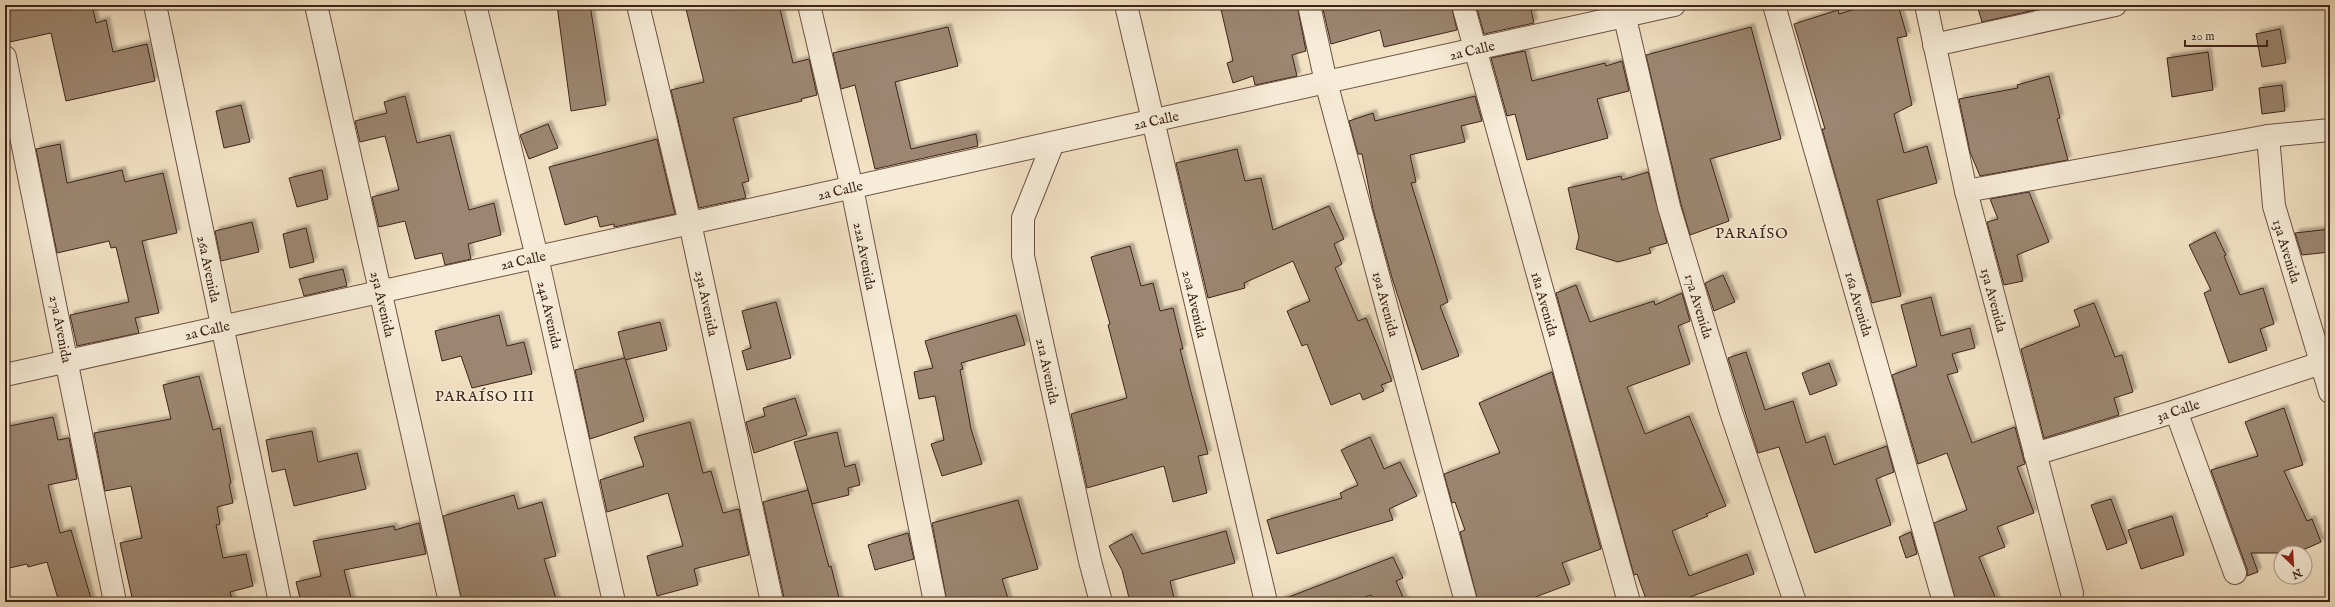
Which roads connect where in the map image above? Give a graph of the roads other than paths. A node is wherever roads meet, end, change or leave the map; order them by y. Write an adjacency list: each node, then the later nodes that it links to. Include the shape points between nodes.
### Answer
1 (155, 5): 27 (street, 26a Avenida)
2 (316, 5): 26 (street, 25a Avenida)
3 (475, 5): 25 (street, 24a Avenida)
4 (638, 5): 24 (street, 23a Avenida)
5 (809, 5): 22 (street, 22a Avenida)
6 (1126, 5): 18 (street, 20a Avenida)
7 (1309, 5): 17 (street, 19a Avenida)
8 (1463, 5): 15 (street, 18a Avenida)
9 (1674, 5): 13 (street, 2a Calle)
10 (1774, 5): 47 (street, 16a Avenida)
11 (1926, 5): 14 (street, 15a Avenida)
12 (2115, 5): 14 (street)
13 (1623, 10): 15 (street, 2a Calle); 46 (street, 17a Avenida, via 1669,207 1731,412)
14 (1934, 45): 23 (street, 15a Avenida)
15 (1473, 50): 17 (street, 2a Calle); 45 (street, 18a Avenida)
16 (5, 57): 28 (street, 27a Avenida)
17 (1326, 82): 18 (street, 2a Calle); 44 (street, 19a Avenida)
18 (1152, 121): 21 (street, 2a Calle); 43 (street, 20a Avenida)
19 (2330, 130): 20 (street)
20 (2268, 136): 23 (street); 29 (street, 13a Avenida, via 2274,206)
21 (1053, 143): 22 (street, 2a Calle); 42 (street, 21a Avenida, via 1024,218 1023,256)
22 (852, 188): 24 (street, 2a Calle); 41 (street, 22a Avenida)
23 (1966, 191): 33 (street, 15a Avenida)
24 (690, 224): 25 (street, 2a Calle); 40 (street, 23a Avenida)
25 (537, 257): 26 (street, 2a Calle); 39 (street, 24a Avenida)
26 (380, 292): 27 (street, 2a Calle); 38 (street, 25a Avenida)
27 (221, 327): 28 (street, 2a Calle); 37 (street, 26a Avenida)
28 (67, 362): 30 (street, 2a Calle); 36 (street, 27a Avenida)
29 (2326, 362): 31 (street, 13a Avenida); 32 (street, 3a Calle)
30 (5, 376)
31 (2330, 392)
32 (2176, 411): 33 (street, 3a Calle); 34 (street)
33 (2035, 454): 35 (street, 15a Avenida)
34 (2235, 573)
35 (2072, 593)
36 (115, 602)
37 (280, 602)
38 (450, 602)
39 (614, 602)
40 (772, 602)
41 (935, 602)
42 (1101, 602)
43 (1266, 602)
44 (1466, 602)
45 (1629, 602)
46 (1795, 602)
47 (1944, 602)

